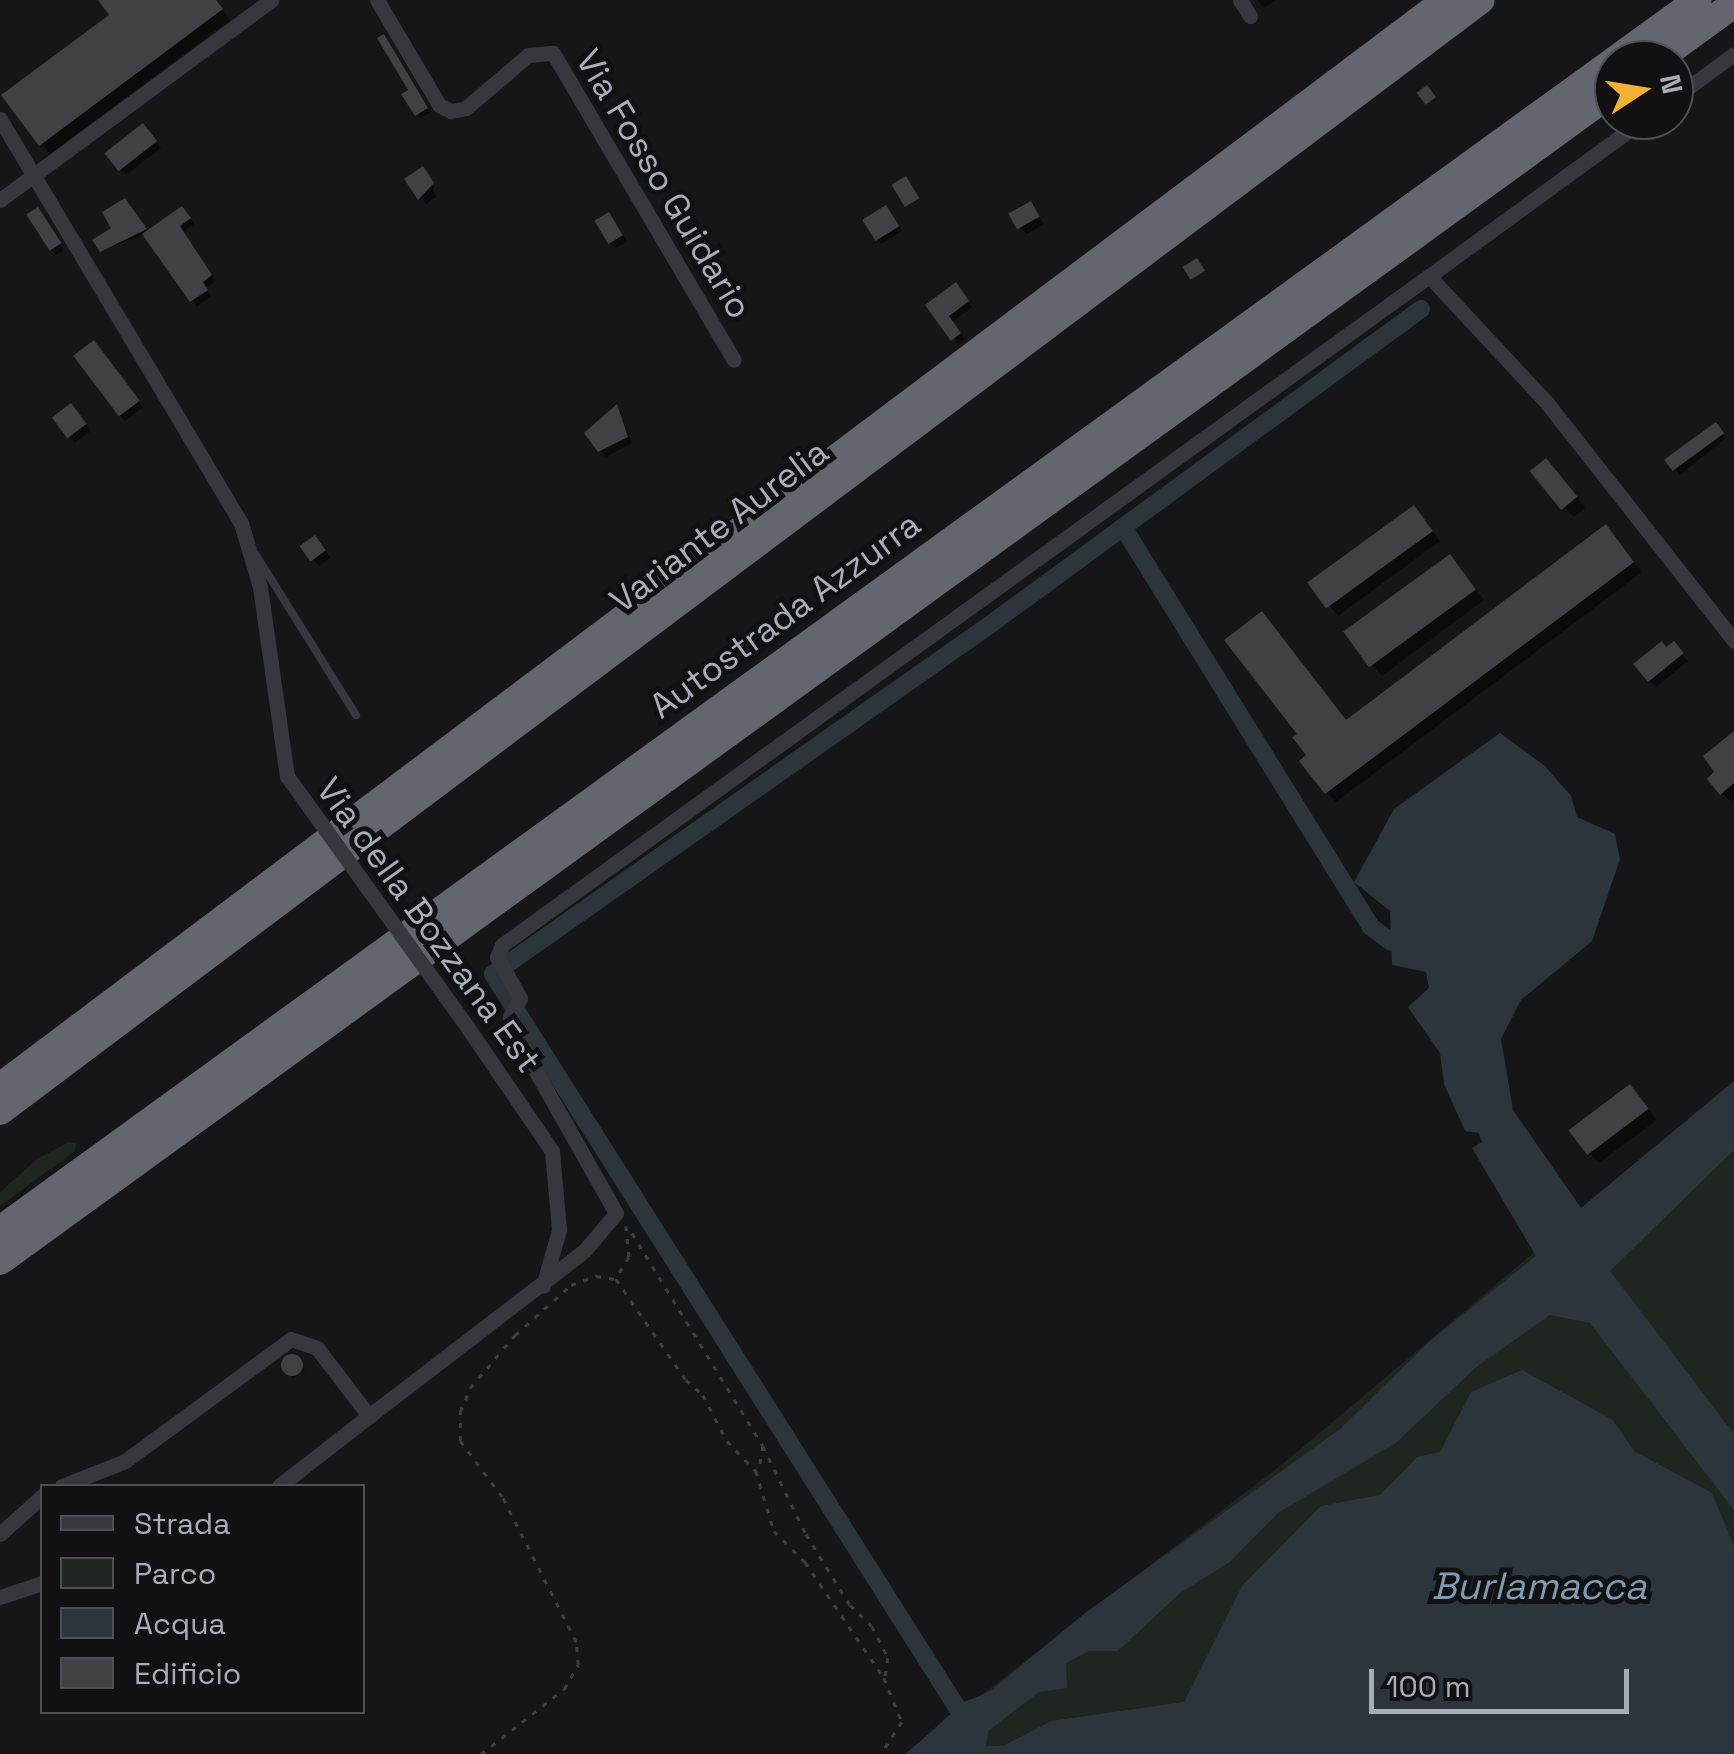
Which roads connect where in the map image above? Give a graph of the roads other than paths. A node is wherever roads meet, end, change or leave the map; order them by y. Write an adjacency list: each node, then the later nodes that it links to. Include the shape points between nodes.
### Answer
1 (271, 0): 17 (street)
2 (377, 0): 20 (street, Via Fosso Guidario, via 440,105 451,111 466,108 528,55 552,53)
3 (1240, 0): 8 (street)
4 (1446, 0): 24 (highway, Variante Aurelia)
5 (1482, 0): 25 (highway, Variante Aurelia)
6 (1698, 0): 9 (highway, Autostrada Azzurra)
7 (1734, 4): 10 (highway)
8 (1250, 16)
9 (1643, 40)
10 (1684, 40)
11 (1734, 54): 13 (street)
12 (1594, 75): 26 (highway, Autostrada Azzurra)
13 (1694, 83)
14 (1594, 106): 27 (highway, Autostrada Azzurra)
15 (0, 120): 17 (street, Via della Bozzana Est)
16 (1616, 140): 19 (street)
17 (36, 176): 18 (street); 21 (street, Via della Bozzana Est)
18 (0, 200)
19 (1429, 276): 22 (street, via 1548,403); 28 (street, via 515,933 497,957 515,1012 616,1213)
20 (734, 360)
21 (250, 547): 23 (lane); 28 (street, Via della Bozzana Est, bridge, via 287,776 552,1151 559,1230)
22 (1734, 641)
23 (356, 715)
24 (0, 1087)
25 (0, 1111)
26 (0, 1230)
27 (0, 1261)
28 (543, 1286): 29 (street)
29 (368, 1416): 30 (street, via 317,1348 291,1339 126,1461); 31 (street)
30 (67, 1484)
31 (283, 1484)
32 (40, 1498): 33 (street)
33 (0, 1534)
34 (40, 1584): 35 (street)
35 (0, 1597)

